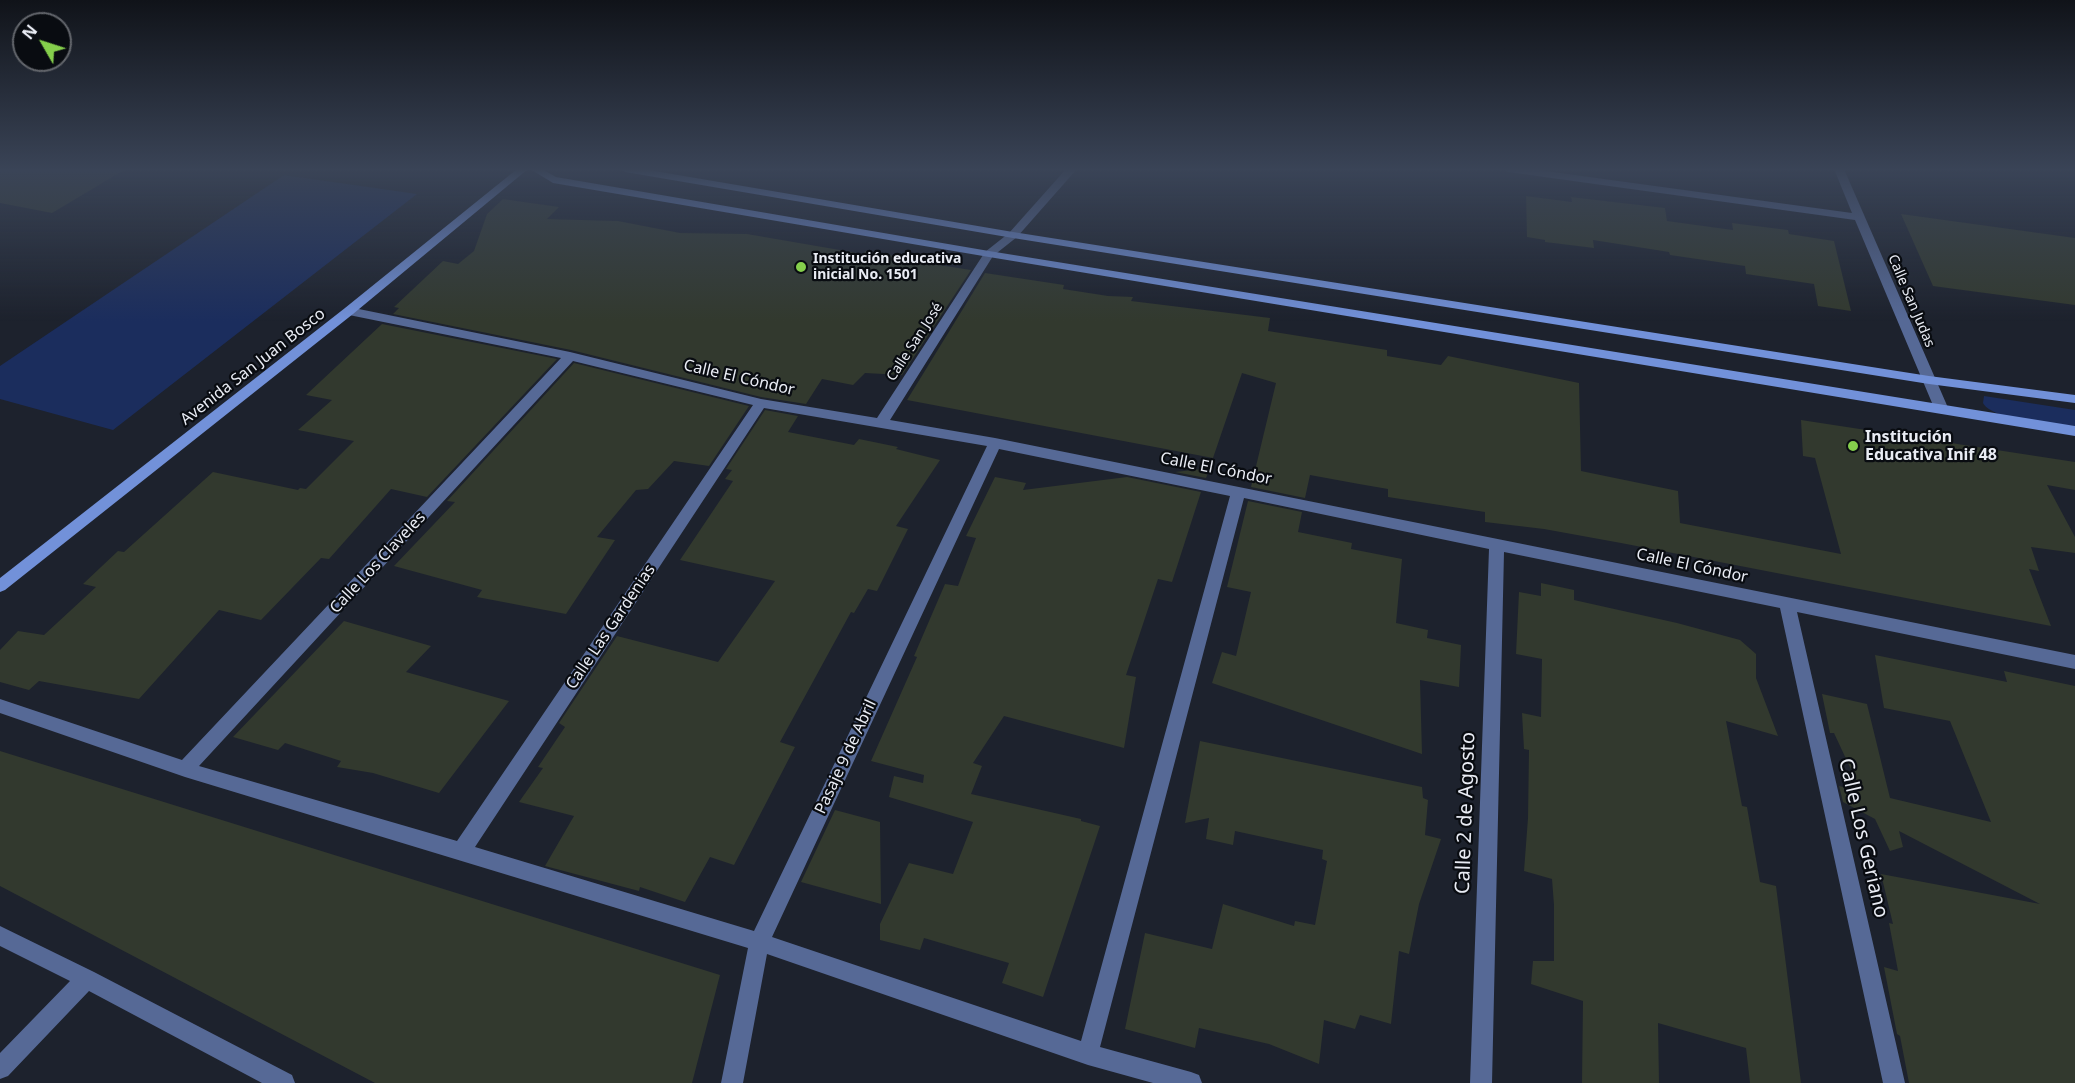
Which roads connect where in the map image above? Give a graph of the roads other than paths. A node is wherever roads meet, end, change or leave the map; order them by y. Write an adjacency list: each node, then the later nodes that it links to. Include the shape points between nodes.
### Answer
1 (462, 220): 8 (street, Avenida San Juan Bosco)
2 (786, 220): 7 (street)
3 (922, 220): 6 (street)
4 (1027, 220): 6 (street, Calle San José)
5 (1859, 220): 10 (street, Calle San Judas)
6 (1013, 235): 7 (street, Calle San José); 10 (street)
7 (989, 254): 13 (street); 14 (street, Calle San José)
8 (349, 312): 9 (street, Calle El Cóndor); 19 (street, Avenida San Juan Bosco)
9 (570, 356): 12 (street, Calle El Cóndor); 23 (street, Calle Los Claveles)
10 (1929, 380): 11 (street); 13 (street, Calle San Judas)
11 (2075, 399)
12 (761, 403): 14 (street, Calle El Cóndor); 24 (street, Calle Las Gardenias)
13 (1942, 411): 15 (street)
14 (880, 424): 16 (street, Calle El Cóndor)
15 (2075, 432)
16 (995, 442): 17 (street, Calle El Cóndor); 26 (street, Pasaje 9 de Abril)
17 (1238, 492): 18 (street, Calle El Cóndor); 28 (street)
18 (1497, 544): 20 (street, Calle El Cóndor); 33 (street, Calle 2 de Agosto)
19 (0, 586)
20 (1787, 604): 21 (street, Calle El Cóndor); 34 (street, Calle Los Geriano)
21 (2075, 662)
22 (0, 706): 23 (street)
23 (185, 769): 24 (street)
24 (461, 850): 26 (street)
25 (0, 936): 27 (street)
26 (759, 942): 28 (street); 31 (street, Pasaje 9 de Abril)
27 (87, 979): 29 (street); 30 (street)
28 (1088, 1054): 32 (street)
29 (0, 1068)
30 (284, 1083)
31 (732, 1083)
32 (1191, 1083)
33 (1481, 1083)
34 (1894, 1083)

